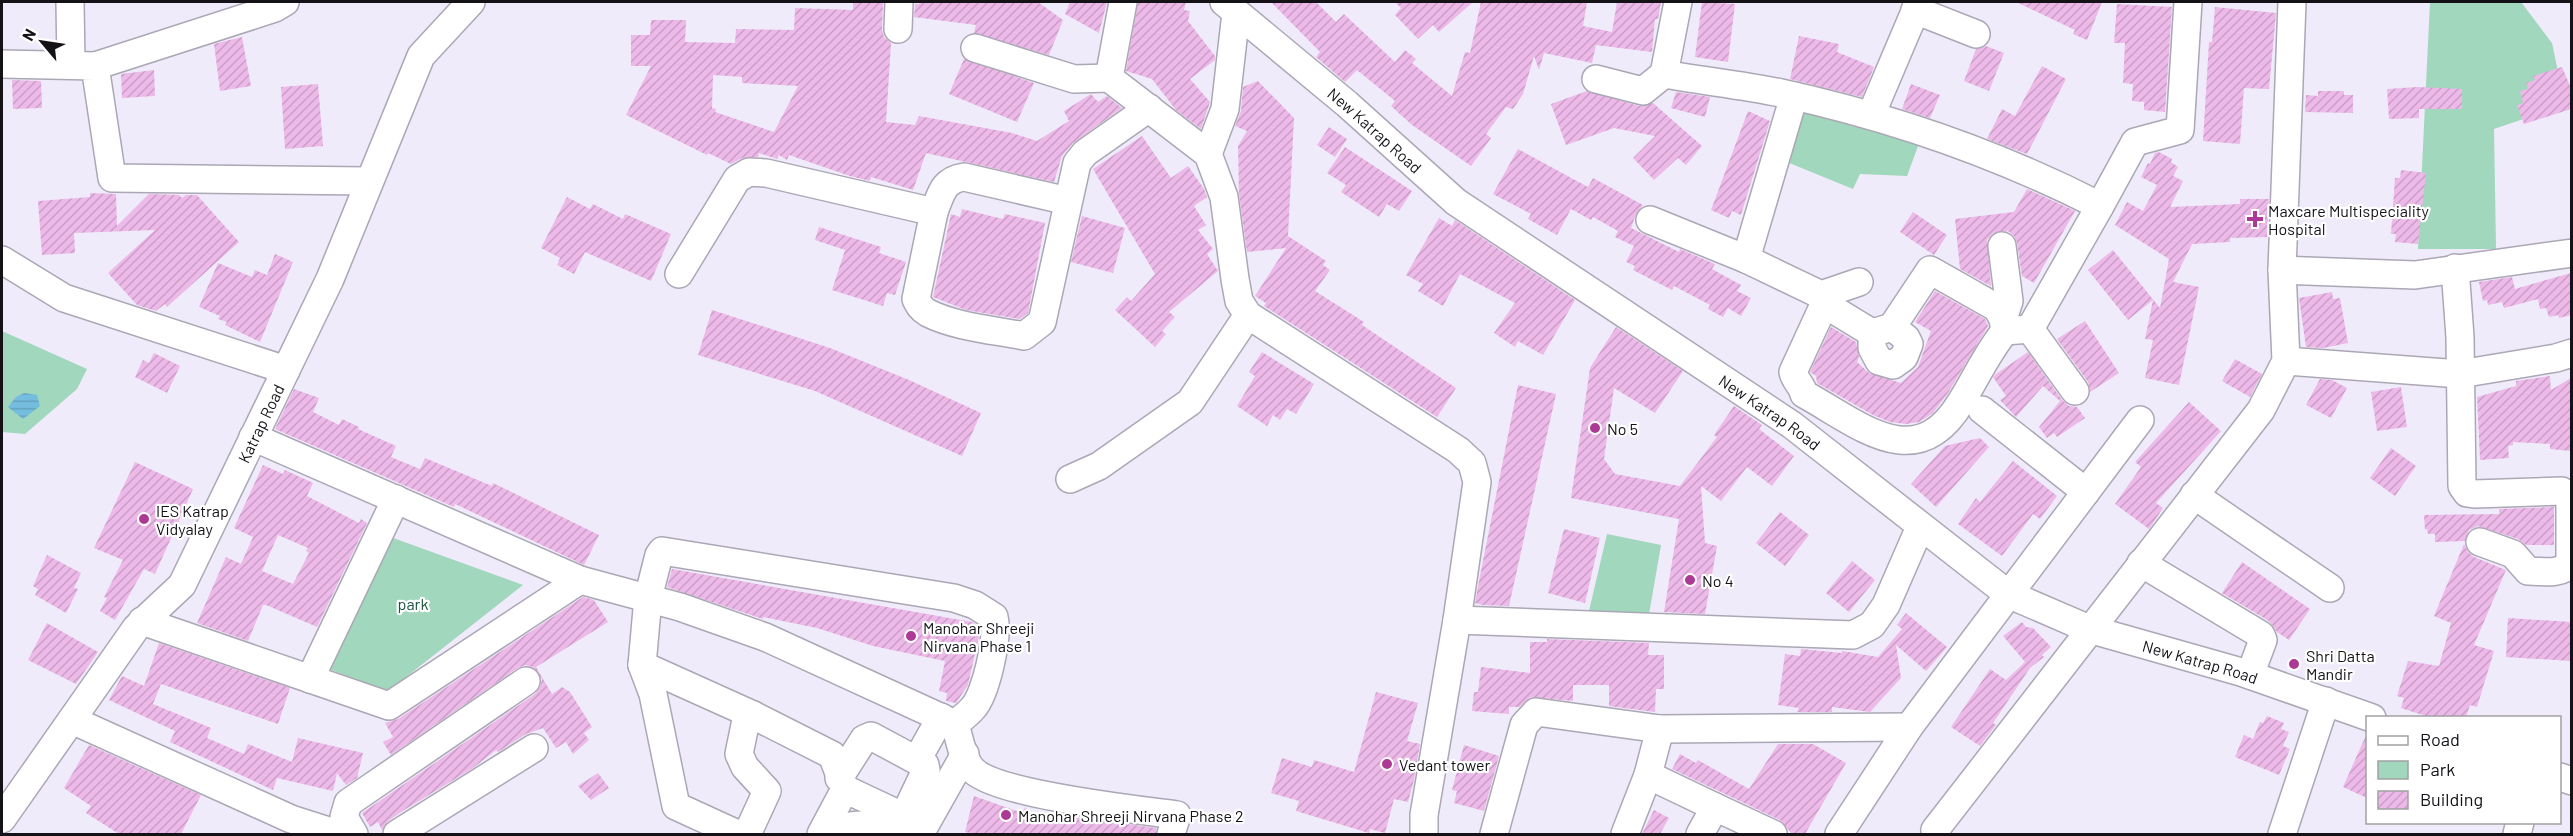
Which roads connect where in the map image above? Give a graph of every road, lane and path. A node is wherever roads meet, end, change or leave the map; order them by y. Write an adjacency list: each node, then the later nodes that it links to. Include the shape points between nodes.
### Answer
1 (70, 2): 15 (street)
2 (285, 2): 15 (street)
3 (471, 2): 23 (street, Katrap Road, via 422,56)
4 (899, 2): 11 (street)
5 (1123, 2): 17 (street)
6 (1678, 2): 16 (street)
7 (2188, 2): 25 (street, via 2180,130 2135,142)
8 (2292, 2): 33 (street)
9 (1917, 6): 12 (street); 21 (street)
10 (1230, 7): 22 (street, via 1225,109); 50 (street, New Katrap Road, via 1456,202 1792,425)
11 (898, 29)
12 (1976, 34)
13 (975, 48): 17 (street, via 1074,79)
14 (2, 64): 15 (street)
15 (83, 65): 23 (street, via 112,178)
16 (1664, 74): 18 (street, via 1642,91); 19 (street)
17 (1109, 78): 20 (street)
18 (1596, 79)
19 (1794, 96): 21 (street); 30 (street)
20 (1149, 108): 22 (street); 24 (street, via 1085,153 1077,163)
21 (1871, 115): 25 (street, via 1991,159)
22 (1208, 154): 36 (street, via 1224,197 1239,301)
23 (368, 182): 40 (street, Katrap Road, via 330,279)
24 (1068, 201): 26 (street, via 964,177 951,179 944,186); 26 (street, via 1042,322 1024,336 971,325 921,308 916,299)
25 (2100, 206): 37 (street)
26 (934, 212): 34 (street, via 749,172 729,189)
27 (1650, 220): 30 (street)
28 (2002, 246): 37 (street)
29 (2571, 253): 32 (street)
30 (1746, 259): 35 (street, via 1821,295)
31 (2, 260): 40 (street, via 64,298)
32 (2455, 268): 33 (street, via 2415,275); 41 (street)
33 (2282, 270): 39 (street)
34 (680, 274)
35 (1859, 282)
36 (1248, 315): 46 (street, via 1190,402 1099,466); 57 (street, via 1458,450 1472,463 1477,482)
37 (2012, 327): 37 (street, via 1989,351 1960,404 1937,433 1908,441 1885,439 1804,394 1794,377 1822,309 1831,308 1882,330 1930,270 1997,308); 42 (street)
38 (2571, 352): 41 (street)
39 (2286, 361): 41 (street); 48 (street, via 2261,410)
40 (286, 370): 45 (street, Katrap Road)
41 (2460, 374): 51 (street, via 2462,486 2467,492 2562,490 2570,497 2570,565 2565,569 2528,571 2513,554)
42 (2075, 391)
43 (1982, 410): 47 (street)
44 (2140, 420): 47 (street)
45 (253, 437): 49 (street); 58 (street, Katrap Road, via 182,585)
46 (1070, 479)
47 (2086, 492): 55 (street)
48 (2194, 495): 52 (street); 54 (street)
49 (396, 500): 53 (street); 62 (street)
50 (1920, 527): 55 (street, New Katrap Road); 57 (street, via 1886,605 1872,625 1854,635)
51 (2480, 542)
52 (2141, 562): 59 (street); 61 (street, via 2261,634 2264,640)
53 (580, 580): 56 (street); 62 (street, via 389,706)
54 (2330, 588)
55 (2008, 594): 59 (street, New Katrap Road); 69 (street)
56 (648, 598): 60 (street); 68 (street, via 773,641); 68 (street, via 658,555 669,550 954,598 975,605 994,617 996,633 987,678 975,707)
57 (1457, 620): 85 (street)
58 (142, 621): 62 (street); 67 (street, Katrap Road)
59 (2089, 629): 61 (street, New Katrap Road); 90 (street, via 1935,830)
60 (642, 665): 65 (street); 65 (street, via 653,694 676,806 743,834 750,828 767,791 745,767 739,754 746,720)
61 (2250, 675): 64 (street, New Katrap Road)
62 (310, 679)
63 (526, 681): 79 (street, via 348,803)
64 (2326, 701): 66 (street, New Katrap Road); 91 (street)
65 (753, 716): 75 (street, via 832,755)
66 (2369, 716)
67 (72, 720): 77 (street, Katrap Road); 79 (street, via 291,819)
68 (948, 720): 72 (street); 73 (street)
69 (1909, 727): 70 (street); 89 (street)
70 (1660, 729): 74 (street); 86 (street, via 1536,712 1524,725)
71 (534, 748): 80 (street)
72 (965, 754): 83 (street); 84 (street, via 970,767 983,779 1003,786 1177,815)
73 (917, 760): 75 (street, via 871,736 864,739); 75 (street, via 925,765 925,776 907,810 898,814)
74 (1648, 775): 76 (street); 87 (street)
75 (842, 784): 81 (street)
76 (1715, 807): 78 (street); 88 (street)
77 (2, 819)
78 (1768, 833)
79 (337, 834)
80 (397, 834)
81 (821, 834)
82 (834, 834): 83 (street, via 844,827 862,825)
83 (921, 834)
84 (1171, 834)
85 (1424, 834)
86 (1494, 834)
87 (1625, 834)
88 (1700, 834)
89 (1839, 834)
90 (1937, 834)
91 (2282, 834)

